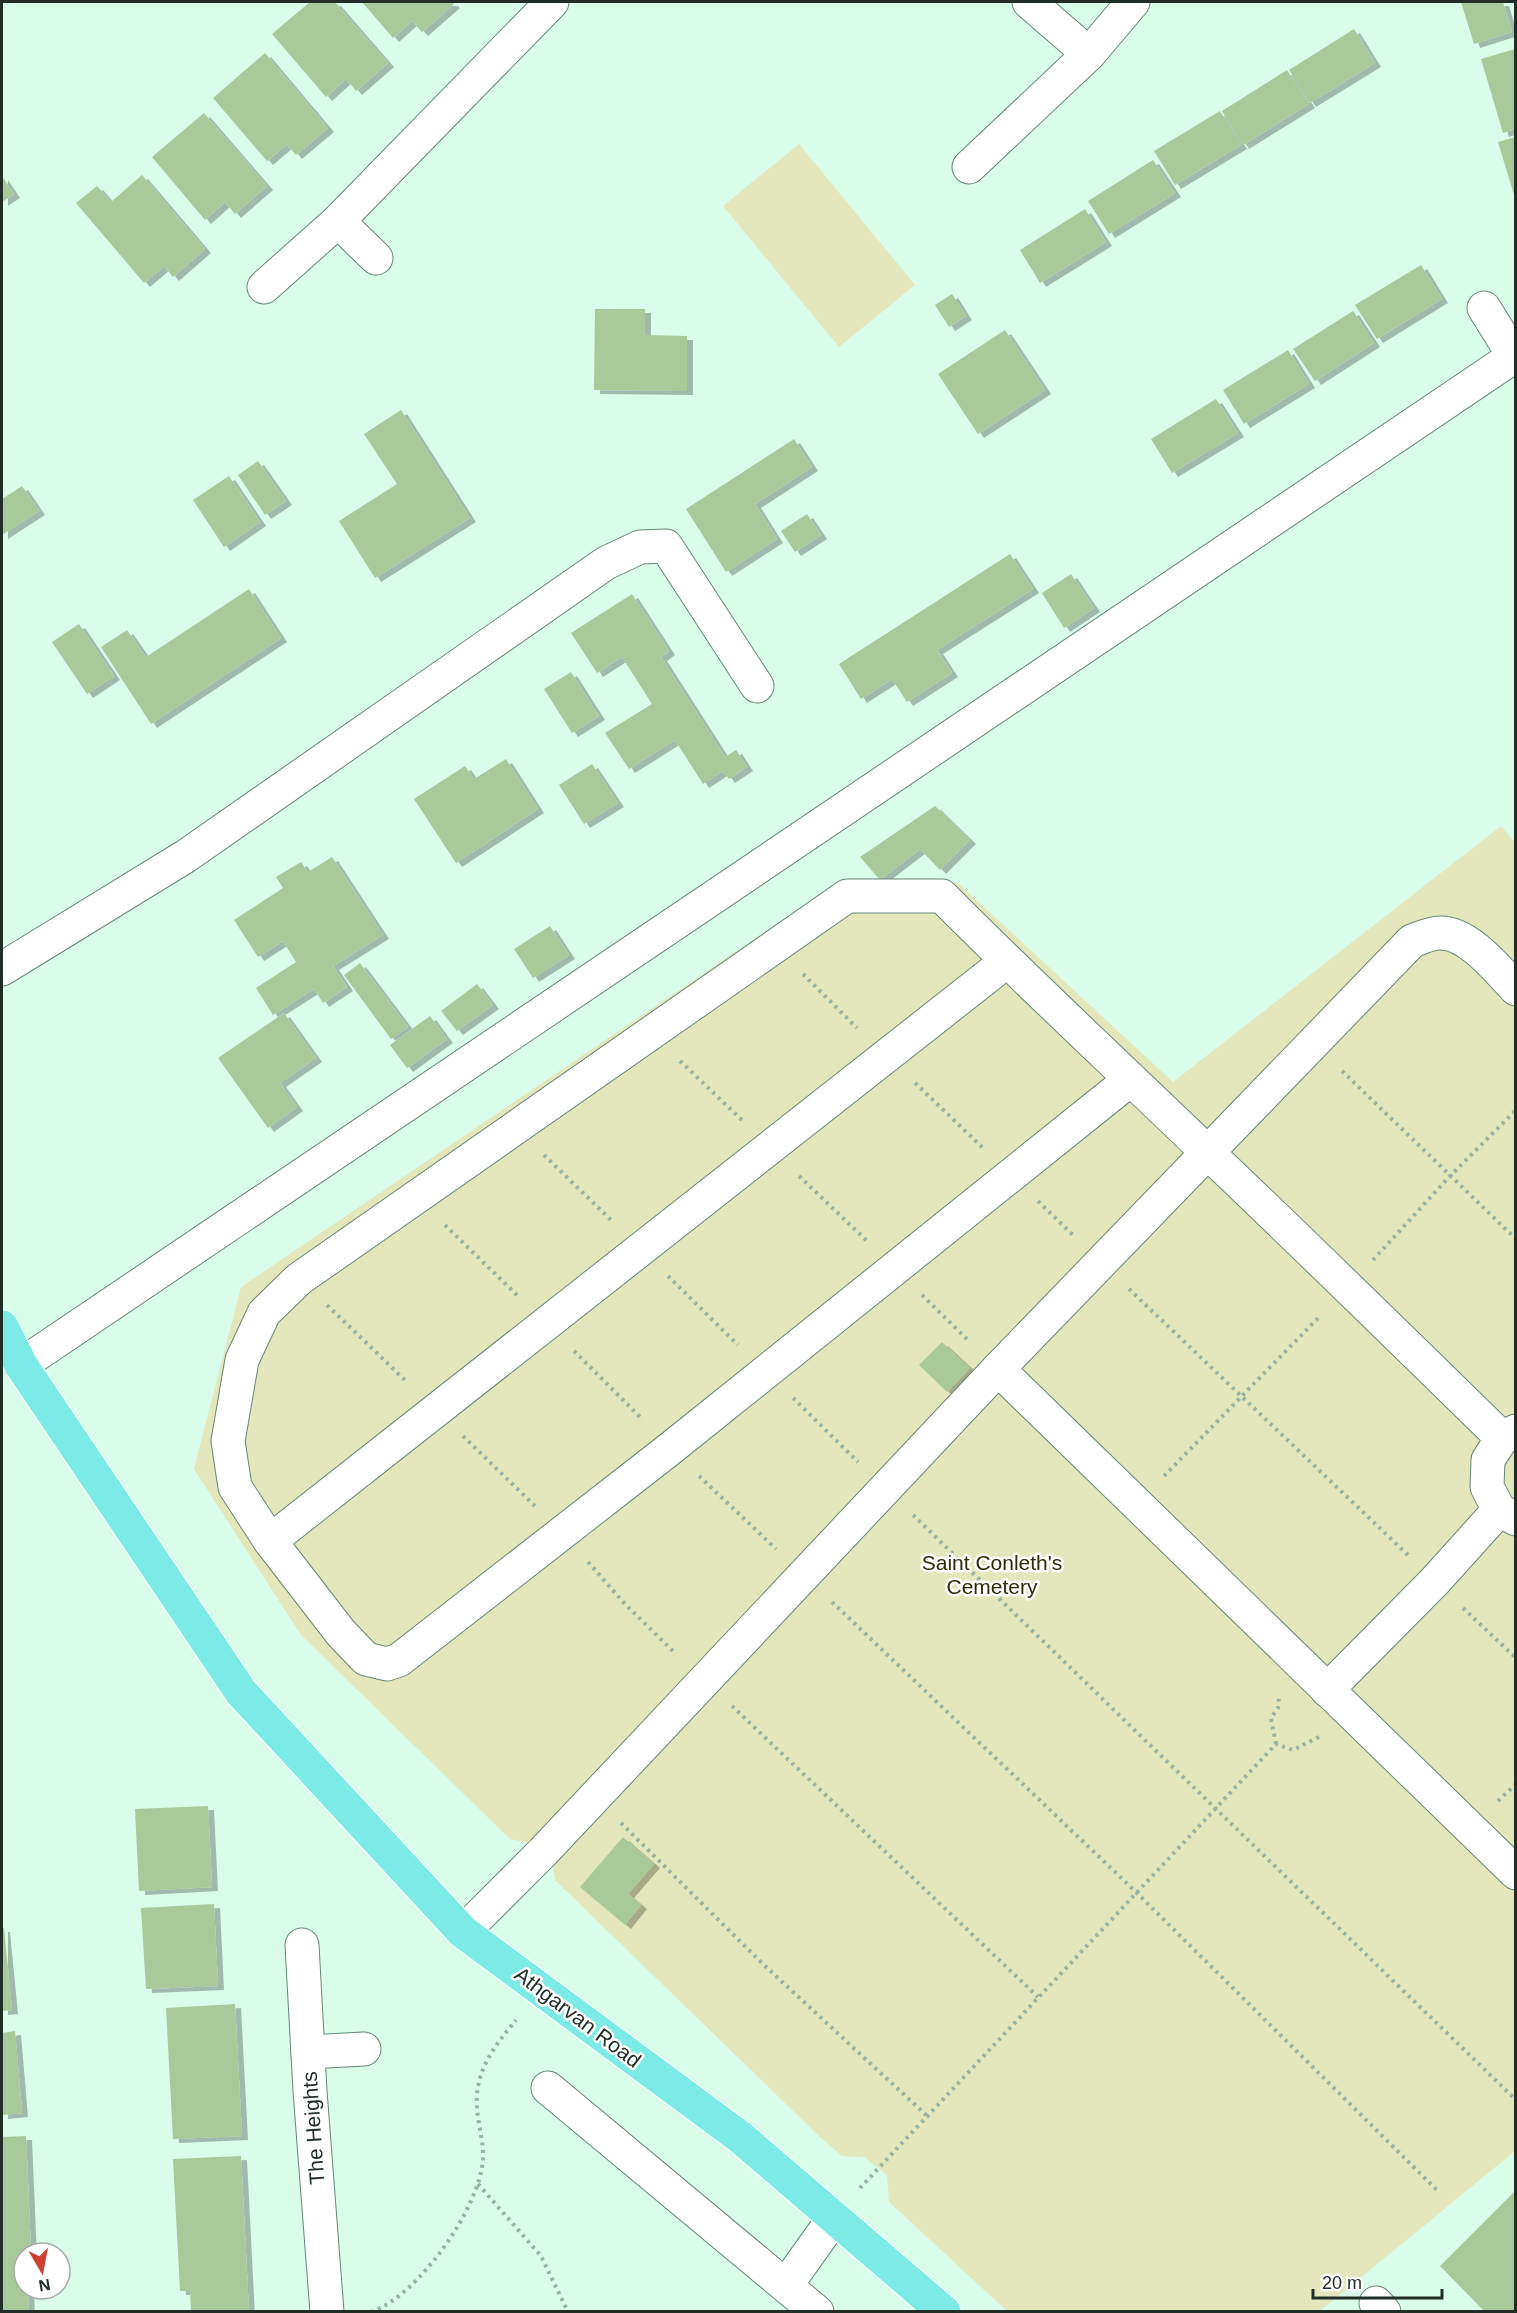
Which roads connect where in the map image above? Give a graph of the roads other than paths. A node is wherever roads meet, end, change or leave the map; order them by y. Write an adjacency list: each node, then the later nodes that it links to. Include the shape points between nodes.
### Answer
1 (552, 2): 6 (street)
2 (1029, 2): 4 (street)
3 (1133, 2): 4 (street)
4 (1089, 54): 5 (street)
5 (969, 167)
6 (338, 221): 7 (street); 8 (street)
7 (376, 258)
8 (264, 287)
9 (1484, 308): 10 (street)
10 (1515, 355): 18 (street)
11 (757, 686): 13 (street, via 666,546 640,548 606,563 186,856)
12 (1007, 961): 15 (street); 22 (street); 22 (street, via 942,896 847,896 299,1279 264,1313 242,1360 228,1440 235,1486)
13 (2, 969)
14 (1515, 989): 16 (street, via 1486,957 1459,937 1440,933 1412,941)
15 (1131, 1079): 16 (street); 22 (street, via 671,1448 399,1660 387,1664 366,1659)
16 (1208, 1152): 19 (street); 20 (street)
17 (2, 1327): 18 (main road, Athgarvan Road)
18 (21, 1365): 25 (main road, Athgarvan Road, via 241,1692)
19 (998, 1369): 23 (street); 25 (street)
20 (1509, 1434): 21 (street, via 1488,1460 1487,1469 1487,1486)
21 (1507, 1515): 23 (street)
22 (270, 1541)
23 (1327, 1690): 24 (street)
24 (1515, 1873)
25 (463, 1932): 30 (main road, Athgarvan Road, via 740,2137)
26 (302, 1945): 28 (street, The Heights)
27 (364, 2049): 28 (street)
28 (308, 2052): 32 (street, The Heights)
29 (548, 2088): 31 (street)
30 (834, 2218): 31 (street); 34 (main road, Athgarvan Road)
31 (787, 2284): 33 (street)
32 (327, 2312)
33 (818, 2312)
34 (944, 2312)

